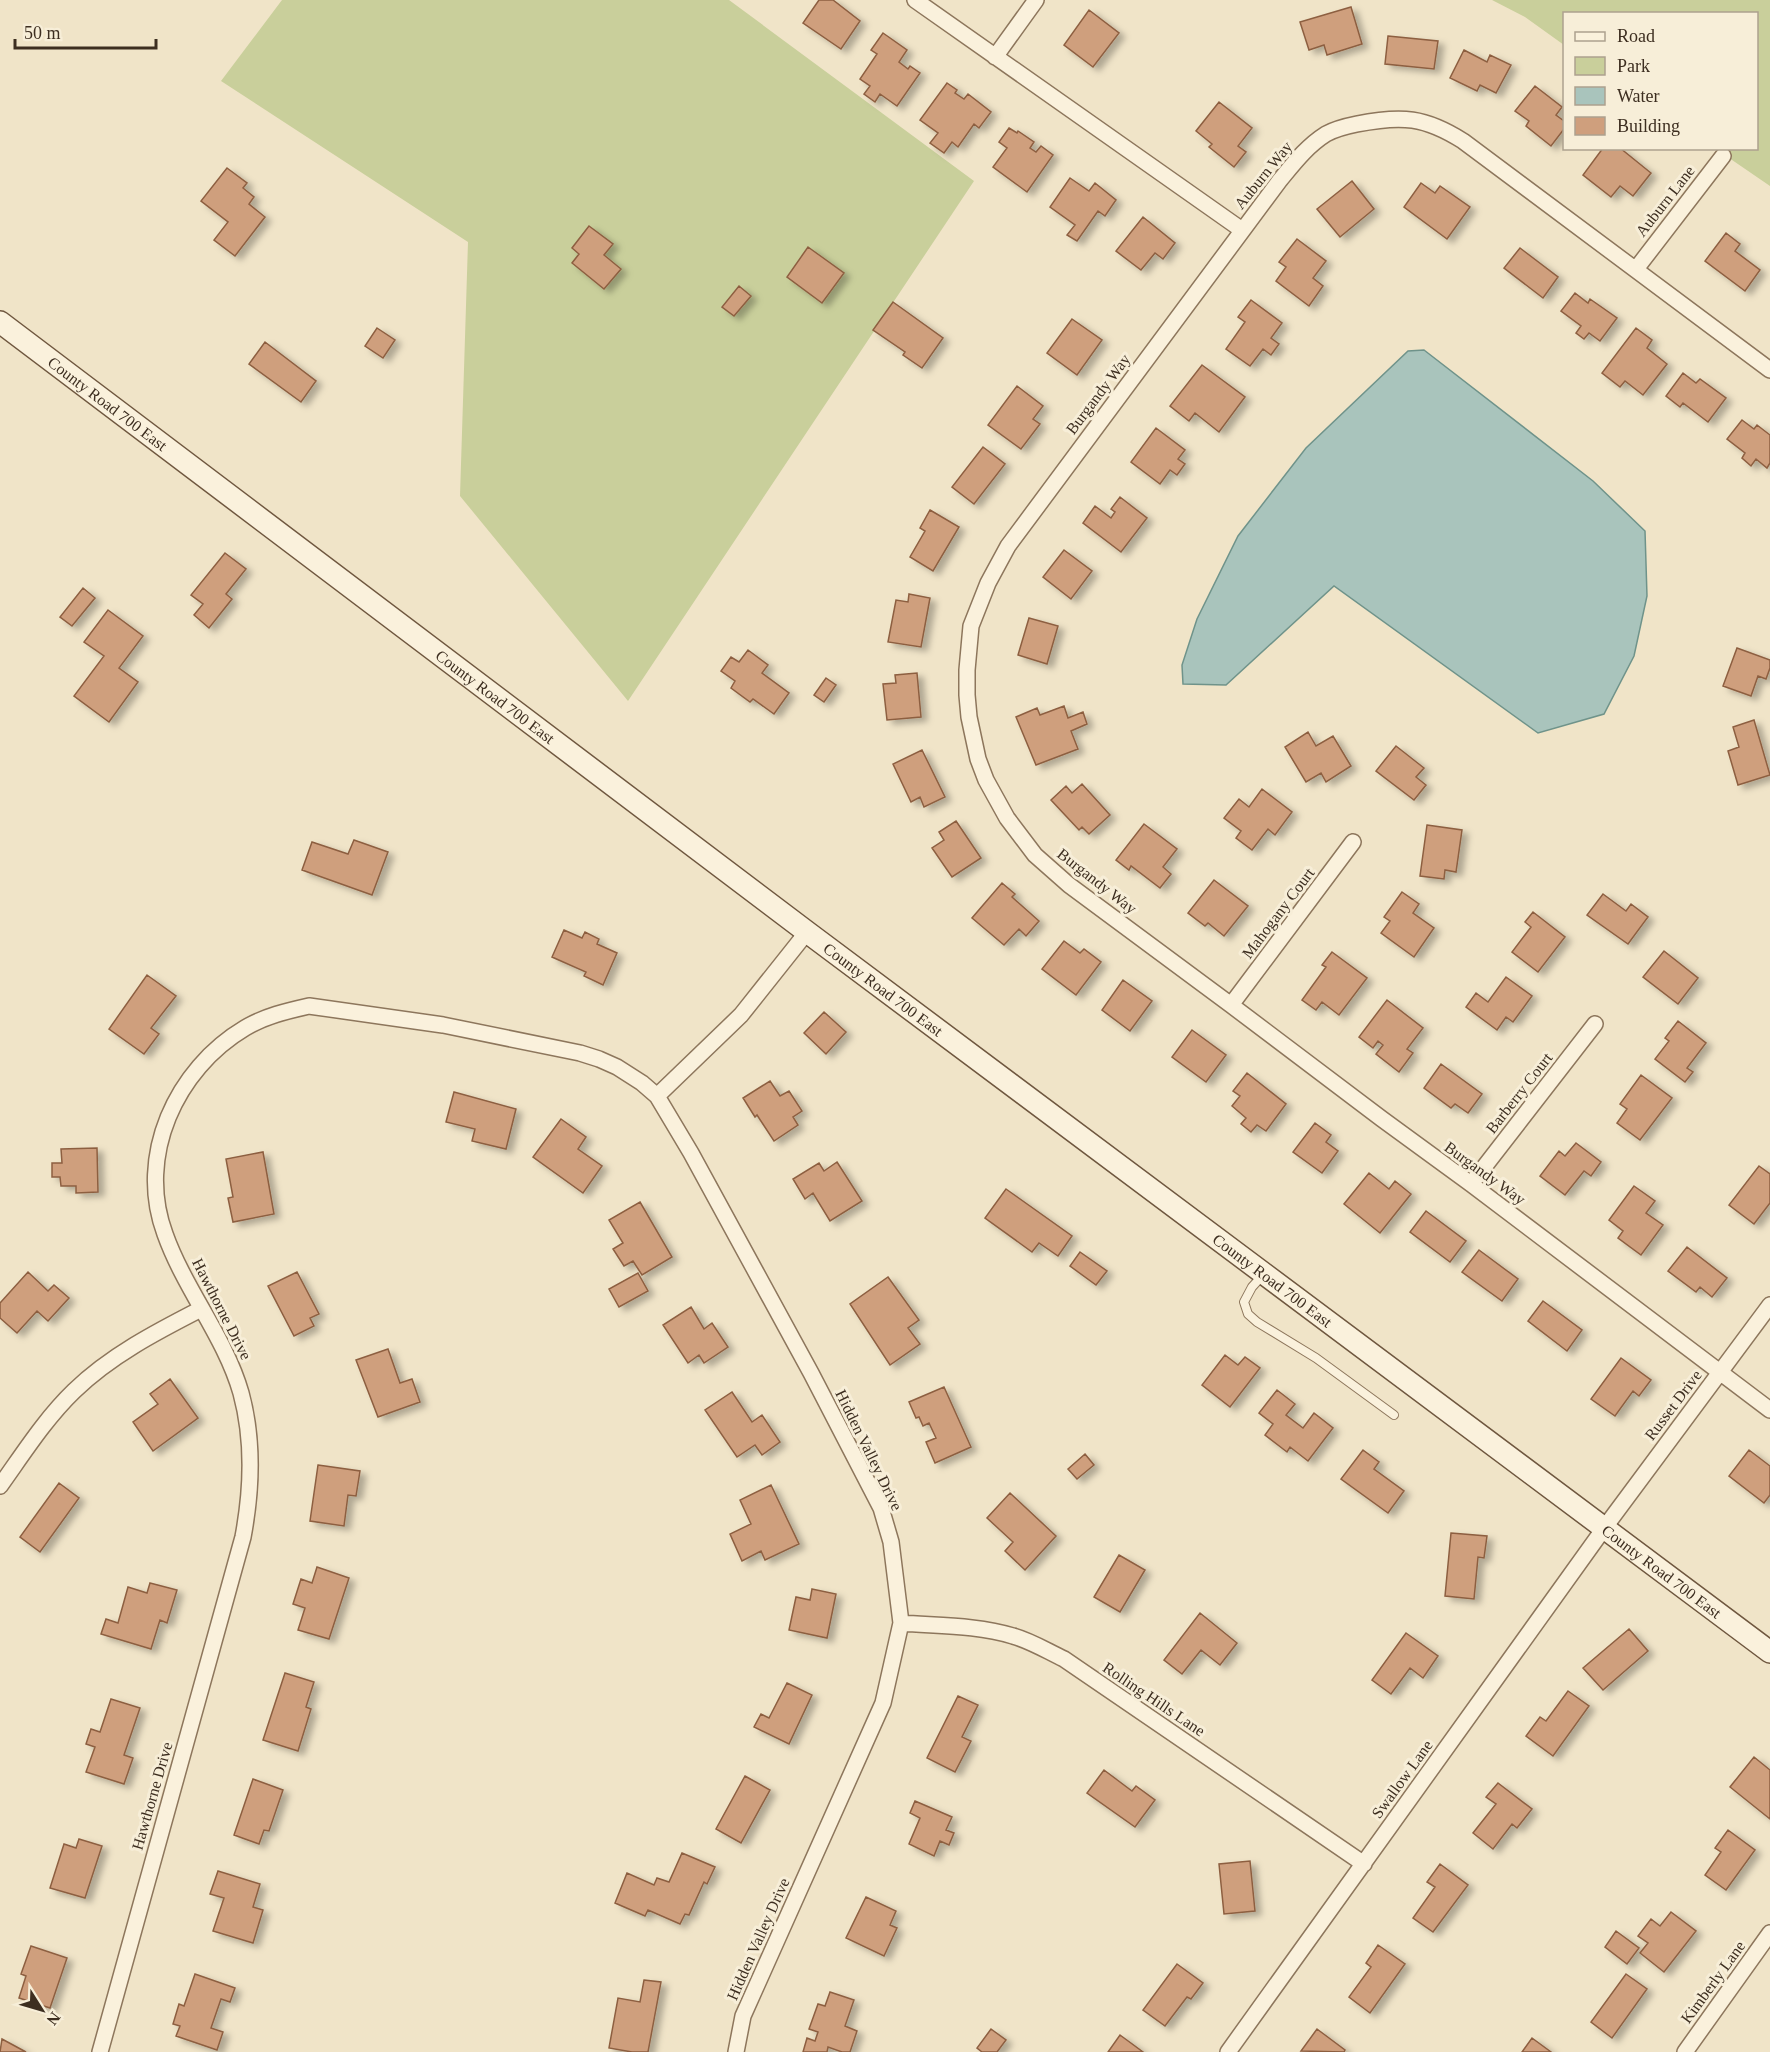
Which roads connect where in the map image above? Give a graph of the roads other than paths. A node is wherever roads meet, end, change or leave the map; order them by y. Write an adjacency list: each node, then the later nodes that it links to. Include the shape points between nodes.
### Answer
1 (915, 0): 3 (street, Auburn Way)
2 (1036, 0): 3 (street)
3 (995, 57): 5 (street, Auburn Way)
4 (1723, 156): 6 (street, Auburn Lane)
5 (1242, 230): 6 (street, Auburn Way, via 1298,158 1329,132 1397,118 1449,132); 11 (street, Burgandy Way, via 1008,546 971,626 967,670 969,717 978,759 1007,818 1035,855 1069,885)
6 (1636, 269): 8 (street, Auburn Way)
7 (3, 330): 10 (main road, County Road 700 East)
8 (1770, 370)
9 (1353, 842): 11 (street, Mahogany Court)
10 (807, 932): 13 (street, via 741,1016); 15 (main road, County Road 700 East)
11 (1231, 1005): 14 (street, Burgandy Way)
12 (1595, 1024): 14 (street, Barberry Court)
13 (657, 1096): 17 (street, Hawthorne Drive, via 631,1075 599,1059 443,1025 309,1006 247,1027 212,1052 183,1086 164,1125 159,1146 156,1189 164,1231); 23 (street, Hidden Valley Drive, via 754,1268 881,1508 891,1542)
14 (1472, 1184): 18 (street, Burgandy Way)
15 (1264, 1273): 20 (lane, via 1244,1302 1248,1314); 22 (main road, County Road 700 East)
16 (1770, 1305): 18 (street, Russet Drive)
17 (201, 1309): 21 (street, via 139,1341 74,1391); 27 (street, Hawthorne Drive, via 233,1368 242,1395 250,1452 248,1509)
18 (1719, 1372): 19 (street, Burgandy Way); 22 (street, Russet Drive)
19 (1770, 1410)
20 (1394, 1415)
21 (0, 1486)
22 (1605, 1527): 24 (main road, County Road 700 East); 25 (street, Swallow Lane)
23 (901, 1623): 25 (street, Rolling Hills Lane, via 982,1629 1037,1645 1064,1659); 28 (street, Hidden Valley Drive, via 883,1703 744,2016)
24 (1770, 1652)
25 (1364, 1864): 29 (street, Swallow Lane)
26 (1770, 1933): 30 (street, Kimberly Lane)
27 (100, 2052)
28 (736, 2052)
29 (1228, 2052)
30 (1685, 2052)

